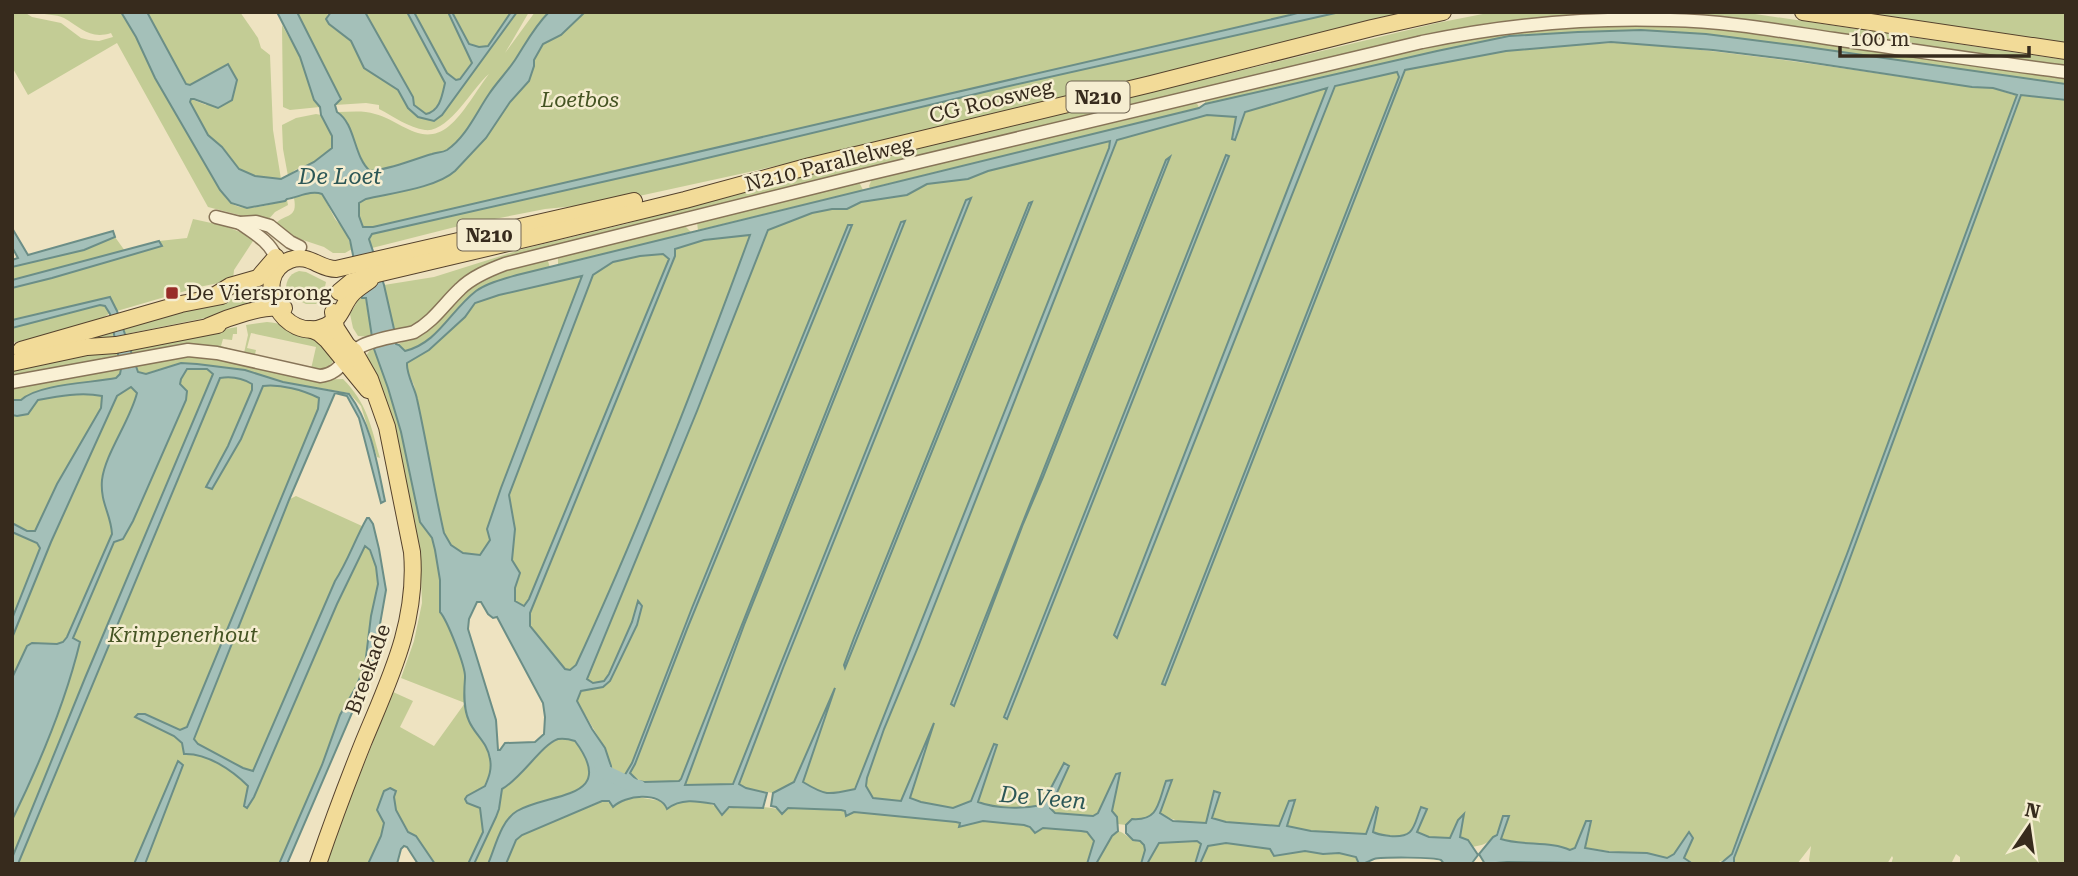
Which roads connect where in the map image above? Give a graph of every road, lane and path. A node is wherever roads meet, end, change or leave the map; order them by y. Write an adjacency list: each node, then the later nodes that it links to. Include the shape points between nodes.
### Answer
1 (1443, 12): 9 (main road, CG Roosweg / N210)
2 (1803, 12): 3 (main road)
3 (2066, 51)
4 (2066, 72): 17 (street, N210 Parallelweg, via 1768,29 1671,20 1543,22 1457,34 505,264 468,282 414,332 362,345)
5 (216, 217): 6 (street)
6 (240, 223): 7 (street, via 270,226); 10 (street, via 266,241)
7 (300, 247): 8 (main road, N210); 10 (main road, via 287,250)
8 (326, 256): 11 (main road); 12 (main road, CG Roosweg / N210)
9 (380, 266): 12 (main road, CG Roosweg / N210); 12 (main road, CG Roosweg / N210)
10 (274, 268): 11 (main road, via 303,258); 14 (main road, via 272,293); 16 (main road, via 212,297)
11 (336, 269): 12 (main road, CG Roosweg / N210); 13 (main road)
12 (356, 273): 13 (main road, CG Roosweg / N210, via 353,293)
13 (339, 306): 14 (main road, N210, via 313,318 285,308); 15 (main road, N210, via 320,328); 17 (main road, Breekade)
14 (281, 314): 15 (main road, N210, via 295,326); 18 (main road, N210)
15 (310, 329): 17 (main road, Breekade)
16 (12, 353)
17 (349, 357): 19 (street, N210 Parallelweg, via 329,376 320,376 200,350 179,350); 20 (main road, Breekade, via 370,379 387,427 412,552 412,590 404,640)
18 (12, 363)
19 (12, 382)
20 (318, 864)

